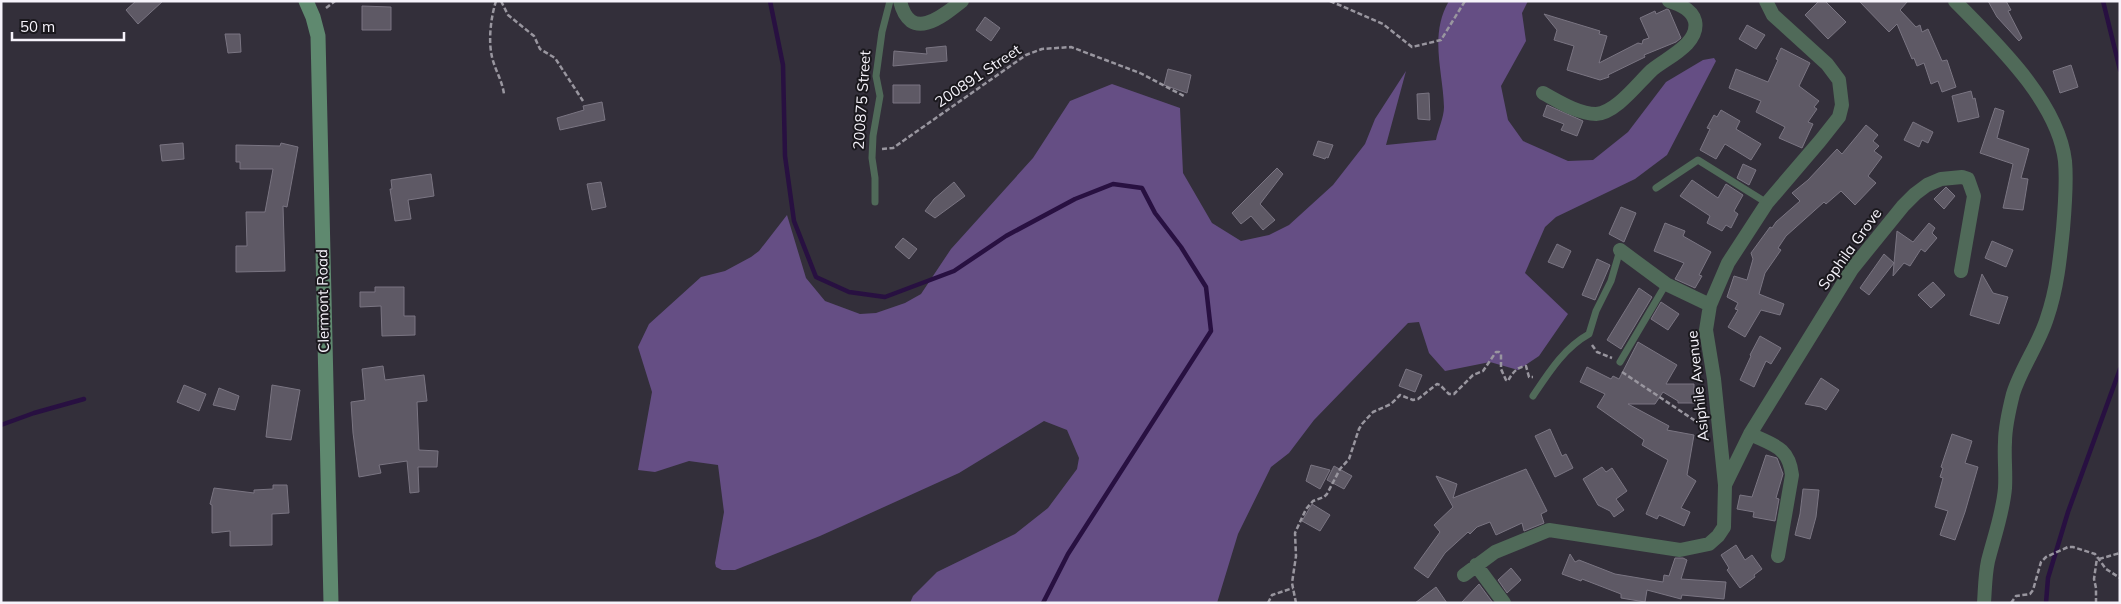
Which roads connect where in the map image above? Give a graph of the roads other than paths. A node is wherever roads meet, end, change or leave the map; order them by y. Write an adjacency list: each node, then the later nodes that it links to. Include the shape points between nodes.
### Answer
1 (306, 1): 23 (street, Clermont Road, via 318,36)
2 (890, 1): 10 (lane, 200875 Street, via 876,76 880,96 872,158)
3 (900, 1): 4 (street, via 903,12 919,24 942,17)
4 (962, 1)
5 (1669, 1): 8 (street, via 1694,17 1693,36 1617,105 1596,114)
6 (1766, 1): 11 (street, Asiphile Avenue, via 1773,15 1827,64 1839,80 1843,96 1839,117)
7 (1955, 1): 25 (street, via 2009,58 2054,124 2060,139 2066,185 2054,297 2009,410 2004,443 2004,495 1988,564)
8 (1543, 93)
9 (1656, 188): 11 (lane, via 1698,160)
10 (875, 202)
11 (1767, 203): 15 (street, Asiphile Avenue, via 1728,263)
12 (1620, 250): 14 (street); 17 (lane, via 1612,281 1596,311 1589,334 1560,356)
13 (1961, 272): 18 (street, Sophila Grove, via 1974,196 1968,179 1951,177 1927,185 1902,206 1852,269)
14 (1666, 284): 15 (street); 16 (lane)
15 (1710, 305): 19 (street, Asiphile Avenue, via 1706,330)
16 (1620, 362)
17 (1533, 396)
18 (1750, 434): 19 (street, Sophila Grove); 20 (street, via 1780,448 1790,463 1792,475)
19 (1725, 485): 21 (street, Asiphile Avenue, via 1724,527 1709,544 1680,550 1549,530 1495,552)
20 (1778, 556)
21 (1476, 565): 22 (street, Asiphile Avenue); 24 (street)
22 (1464, 575)
23 (331, 603)
24 (1504, 603)
25 (1984, 603)

